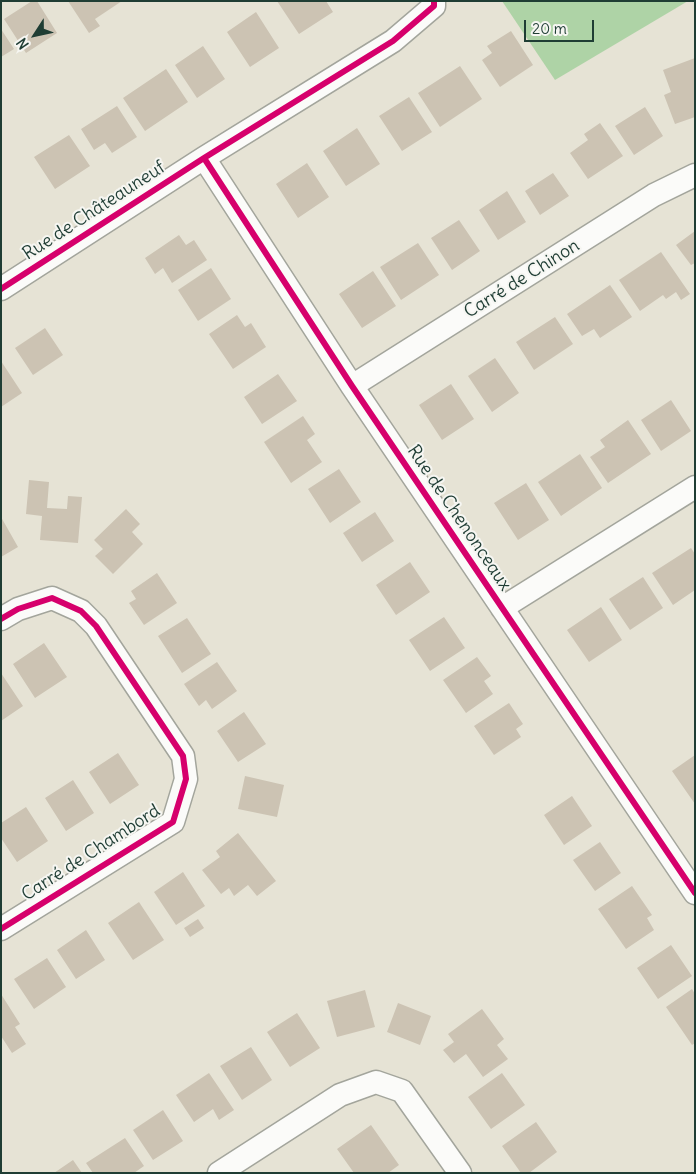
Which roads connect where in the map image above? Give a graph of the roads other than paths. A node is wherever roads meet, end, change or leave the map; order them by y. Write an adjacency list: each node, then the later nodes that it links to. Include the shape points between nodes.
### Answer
1 (434, 1): 2 (street, Rue de Châteauneuf, via 434,6 392,41)
2 (204, 158): 4 (street, Rue de Châteauneuf); 5 (street, Rue de Chenonceaux)
3 (695, 176): 5 (street, Carré de Chinon, via 654,195)
4 (1, 289)
5 (352, 386): 7 (street, Rue de Chenonceaux)
6 (695, 487): 7 (street)
7 (502, 608): 9 (street, Rue de Chenonceaux)
8 (1, 619): 10 (street, Carré de Chambord, via 18,609 52,598 80,611 96,626 183,756 186,779 173,822)
9 (693, 885)
10 (1, 929)
11 (219, 1173): 12 (street, via 340,1095 376,1082 402,1091)
12 (460, 1173)

